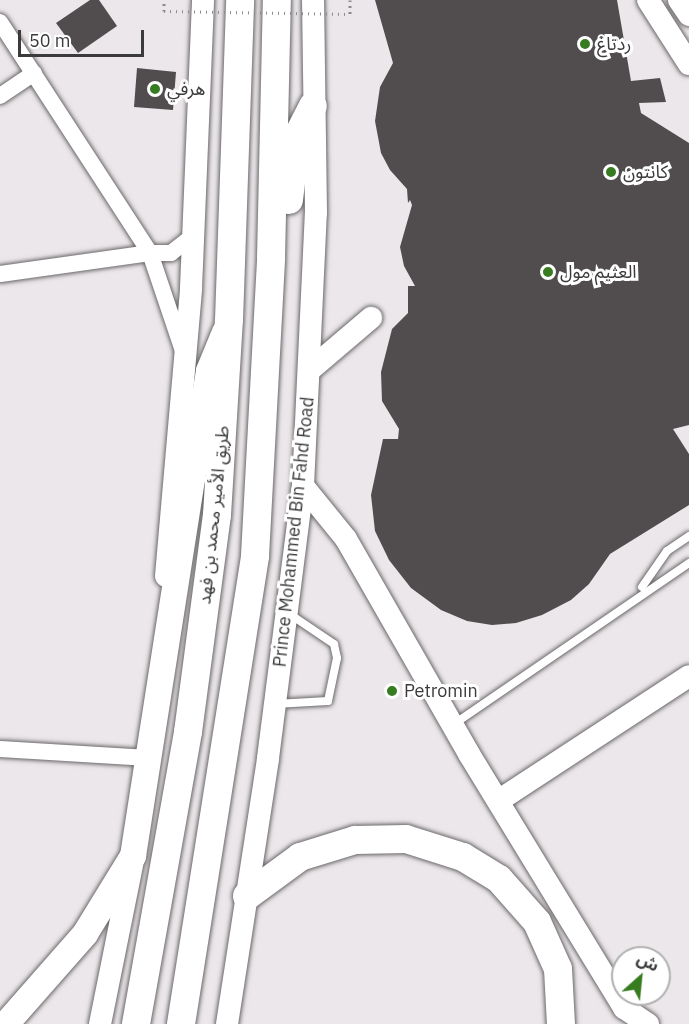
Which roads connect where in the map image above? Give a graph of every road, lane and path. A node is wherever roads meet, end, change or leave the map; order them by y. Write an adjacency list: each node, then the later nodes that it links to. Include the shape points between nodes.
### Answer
1 (164, 0): 6 (path, bridge, via 164,11 350,14)
2 (203, 0): 13 (main road)
3 (240, 0): 18 (highway, طريق الأمير محمد بن فهد)
4 (277, 0): 15 (highway)
5 (314, 0): 12 (main road, Prince Mohammed Bin Fahd Road)
6 (350, 0)
7 (648, 0): 9 (main road)
8 (0, 22): 10 (street)
9 (689, 64)
10 (34, 73): 11 (street); 14 (street)
11 (0, 96)
12 (313, 106): 15 (highway, via 297,140 288,215); 20 (main road, Prince Mohammed Bin Fahd Road, via 316,213)
13 (193, 236): 14 (street, via 171,253); 19 (main road)
14 (150, 253): 16 (street); 19 (street)
15 (271, 258): 37 (highway, via 255,556)
16 (0, 274)
17 (371, 318): 20 (main road)
18 (229, 320): 30 (main road, via 209,371); 36 (highway, طريق الأمير محمد بن فهد, via 217,515 188,732)
19 (186, 357): 30 (main road)
20 (311, 369): 21 (main road, Prince Mohammed Bin Fahd Road)
21 (303, 486): 25 (main road, Prince Mohammed Bin Fahd Road); 28 (main road, via 346,539)
22 (689, 536): 24 (lane, via 667,551)
23 (689, 563): 28 (lane)
24 (642, 587)
25 (286, 612): 27 (main road, Prince Mohammed Bin Fahd Road); 27 (lane, via 334,644 337,658 328,701)
26 (689, 676): 31 (main road)
27 (275, 704): 33 (main road, Prince Mohammed Bin Fahd Road)
28 (453, 725): 31 (main road)
29 (0, 749): 30 (street)
30 (149, 758): 32 (main road)
31 (498, 801): 40 (main road, via 624,1008)
32 (134, 856): 34 (main road, via 85,934); 35 (main road)
33 (247, 896): 38 (main road, Prince Mohammed Bin Fahd Road); 39 (highway, via 300,857 355,840 406,839 463,857 499,879 537,922 558,969)
34 (6, 1024)
35 (100, 1024)
36 (136, 1024)
37 (181, 1024)
38 (227, 1024)
39 (561, 1024)
40 (648, 1024)

